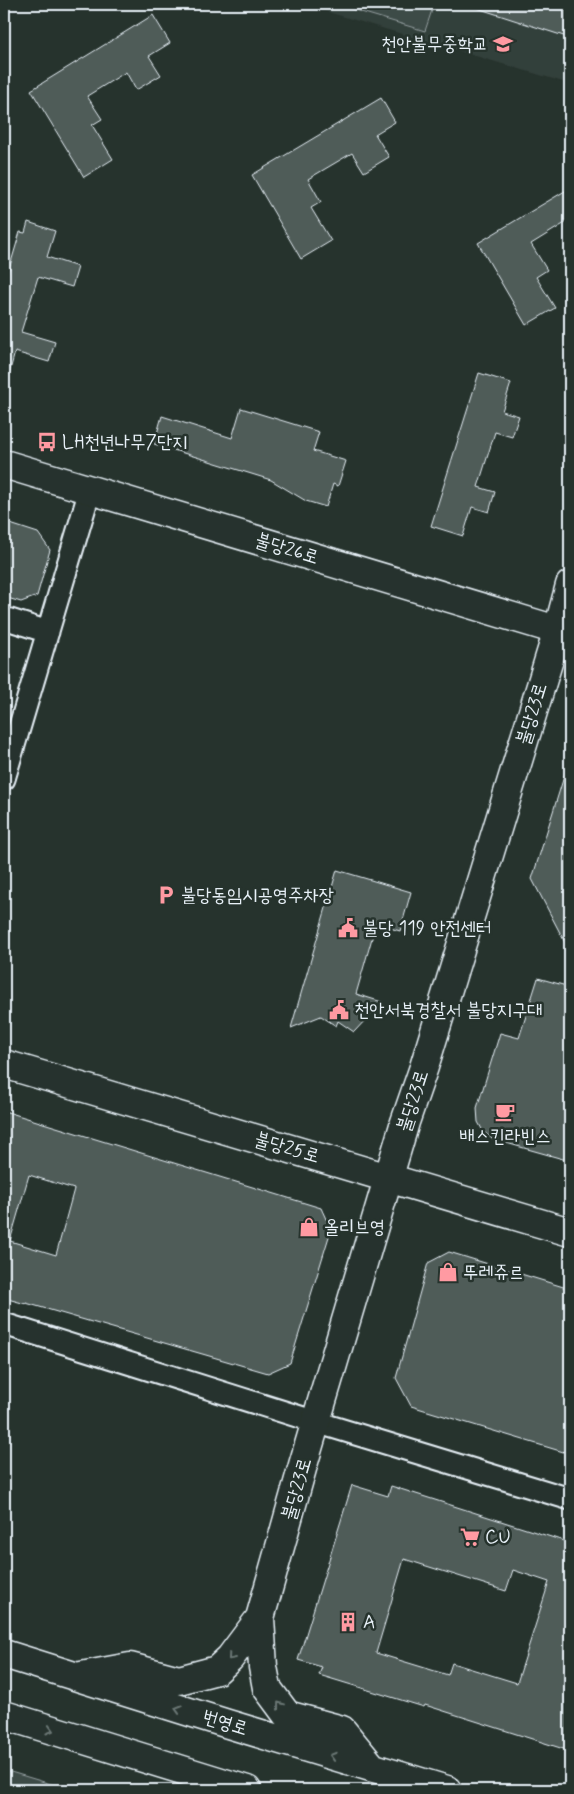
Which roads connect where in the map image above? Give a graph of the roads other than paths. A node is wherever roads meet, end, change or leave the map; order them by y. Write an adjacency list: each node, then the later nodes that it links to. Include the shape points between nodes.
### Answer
1 (4, 464): 2 (street, 불당26로)
2 (90, 490): 5 (street); 6 (street, 불당26로)
3 (570, 585): 6 (street, 불당23로)
4 (4, 618): 5 (street)
5 (48, 632): 7 (street)
6 (564, 632): 9 (street, 불당23로)
7 (4, 779)
8 (4, 1064): 9 (street, 불당25로)
9 (389, 1178): 10 (street, 불당25로); 12 (street, 불당23로)
10 (570, 1232)
11 (4, 1324): 12 (street)
12 (316, 1422): 13 (street); 14 (street, 불당23로)
13 (570, 1499)
14 (260, 1618): 16 (street, one-way to 16, via 218,1670 179,1680 130,1666); 18 (street, one-way to 14, via 342,1730 288,1715 267,1688)
15 (4, 1654): 16 (street, 번영로)
16 (77, 1677): 18 (street, 번영로, one-way to 16)
17 (4, 1716): 19 (street, one-way to 19)
18 (373, 1768): 20 (street, 번영로)
19 (247, 1790)
20 (447, 1790)

